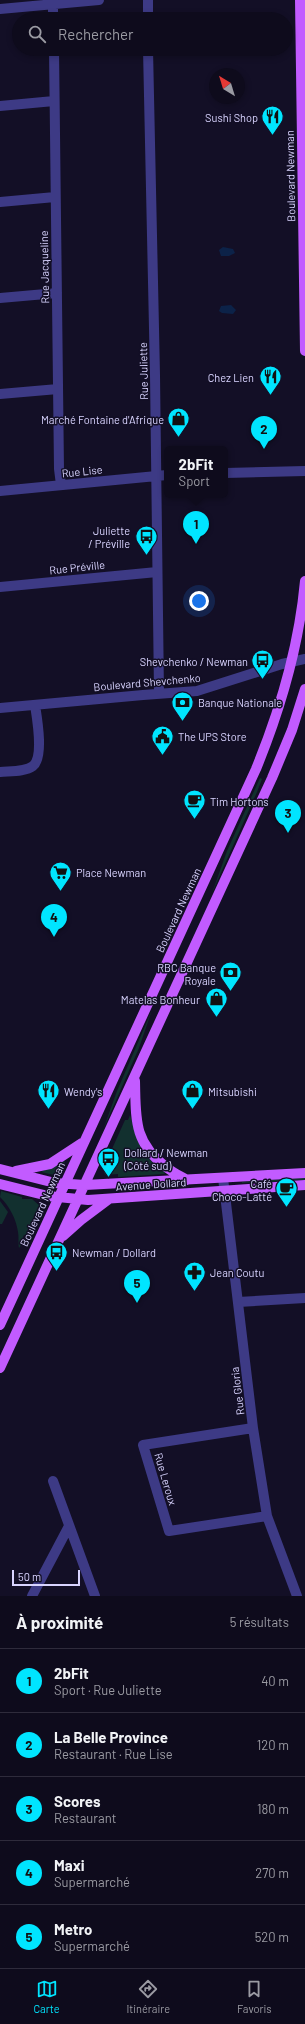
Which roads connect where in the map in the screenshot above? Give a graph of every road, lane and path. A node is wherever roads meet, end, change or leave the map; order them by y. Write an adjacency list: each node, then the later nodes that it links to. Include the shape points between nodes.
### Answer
1 (99, 0): 4 (street)
2 (148, 0): 7 (street)
3 (300, 0): 16 (main road, Boulevard Newman)
4 (53, 4): 5 (street); 6 (street)
5 (0, 9)
6 (53, 12)
7 (148, 12)
8 (54, 56): 10 (street, Rue Jacqueline)
9 (148, 56): 21 (street, Rue Juliette)
10 (54, 101): 11 (street); 12 (street, Rue Jacqueline)
11 (0, 106)
12 (55, 197): 13 (street); 14 (street, Rue Jacqueline)
13 (0, 202)
14 (57, 293): 15 (street); 17 (street, Rue Jacqueline)
15 (0, 298)
16 (305, 351)
17 (58, 389): 18 (street); 23 (street, Rue Jacqueline, via 59,469)
18 (0, 394)
19 (305, 471): 20 (street)
20 (228, 473)
21 (156, 475): 22 (street, Rue Lise); 23 (street, Rue Lise); 25 (street, Rue Juliette)
22 (164, 475)
23 (62, 486): 24 (street, Rue Lise)
24 (0, 491)
25 (157, 572): 27 (street, Rue Préville); 32 (street, Rue Juliette)
26 (305, 581): 30 (main road, Boulevard Newman)
27 (0, 587)
28 (305, 652): 30 (street, Boulevard Shevchenko)
29 (305, 659): 30 (street, Boulevard Shevchenko)
30 (293, 661): 32 (street, Boulevard Shevchenko, via 206,689); 37 (main road, Boulevard Newman, via 279,710 256,769)
31 (305, 689): 36 (main road, via 288,741 272,778)
32 (159, 694): 33 (street, Boulevard Shevchenko)
33 (35, 705): 34 (street, Boulevard Shevchenko); 35 (street, via 39,748 37,761 24,769)
34 (0, 708)
35 (0, 772)
36 (135, 1077): 41 (main road, via 136,1121 141,1138 155,1158); 45 (main road)
37 (84, 1142): 38 (main road, via 50,1164 33,1169); 43 (main road, Boulevard Newman)
38 (5, 1170): 43 (main road, Avenue Dollard)
39 (305, 1173): 40 (main road, Avenue Dollard)
40 (223, 1178): 41 (main road, Avenue Dollard); 46 (street, Rue Gloria)
41 (187, 1180): 45 (main road, Avenue Dollard)
42 (0, 1184): 47 (main road, Avenue Dollard)
43 (64, 1184): 45 (main road, Avenue Dollard); 47 (main road, Boulevard Newman)
44 (305, 1184): 46 (main road, Avenue Dollard)
45 (85, 1185): 48 (main road)
46 (224, 1190): 49 (main road, Avenue Dollard); 52 (street, Rue Gloria)
47 (58, 1198): 48 (main road, Avenue Dollard); 53 (main road, Boulevard Newman)
48 (78, 1199): 49 (main road, Avenue Dollard); 50 (main road)
49 (109, 1199): 50 (main road)
50 (59, 1240): 54 (main road)
51 (305, 1298): 52 (street)
52 (238, 1302): 56 (street, Rue Gloria)
53 (0, 1325)
54 (3, 1352): 55 (main road)
55 (0, 1368)
56 (253, 1428): 58 (street, Rue Gloria); 58 (street, Rue Leroux, via 143,1445 168,1531)
57 (53, 1481): 59 (street)
58 (267, 1516): 62 (street, Rue Gloria)
59 (68, 1526): 60 (street); 61 (street)
60 (32, 1596)
61 (95, 1596)
62 (297, 1596)

